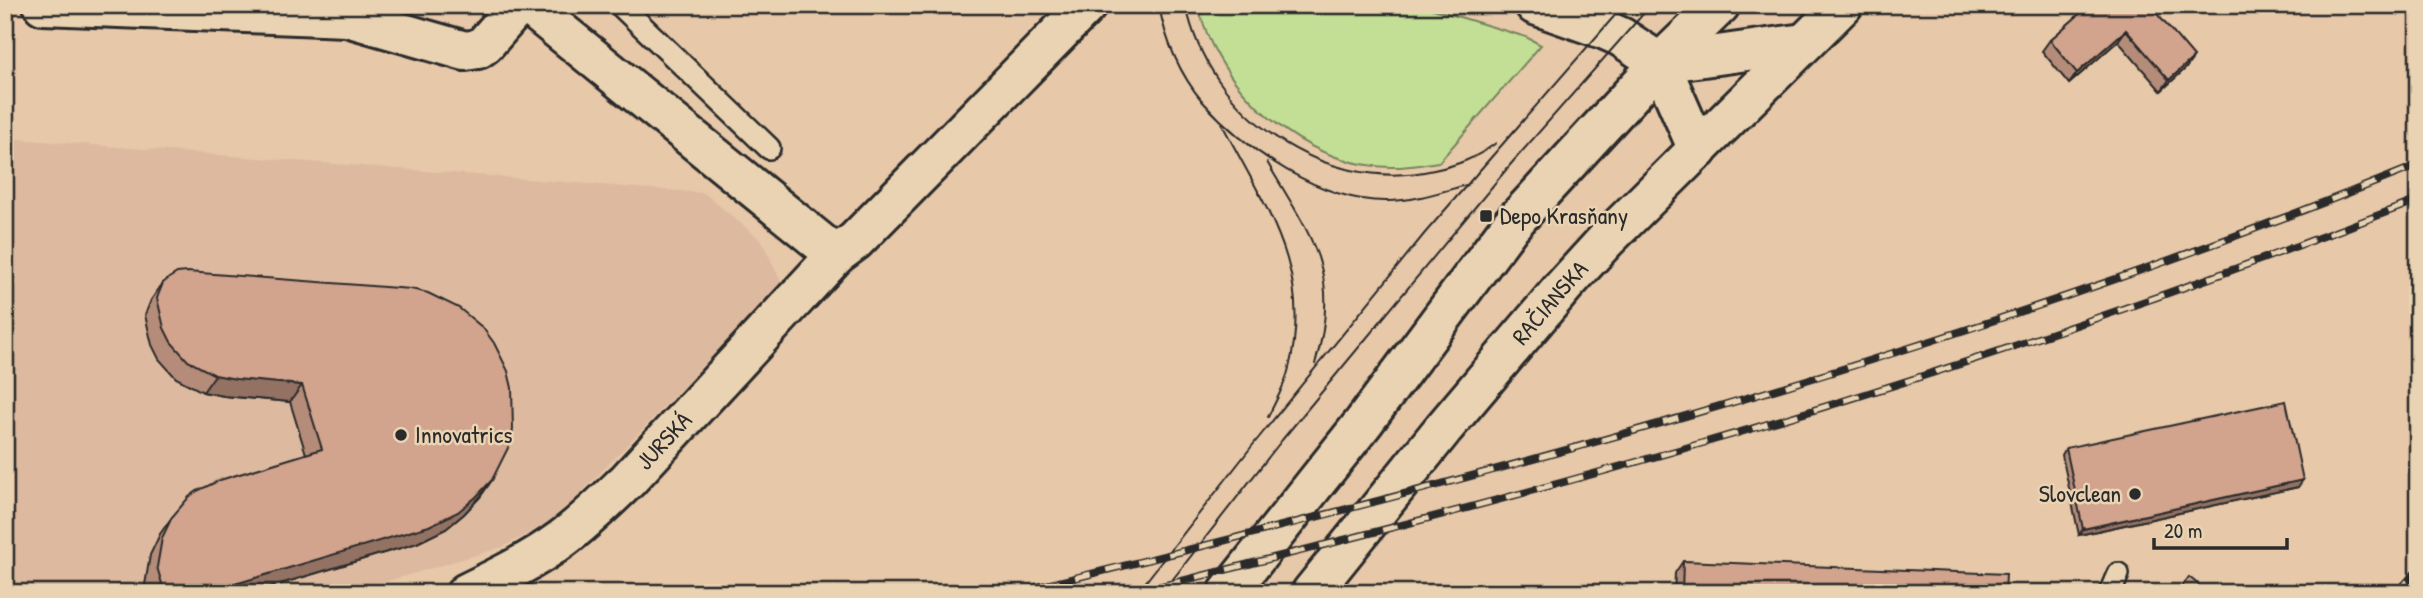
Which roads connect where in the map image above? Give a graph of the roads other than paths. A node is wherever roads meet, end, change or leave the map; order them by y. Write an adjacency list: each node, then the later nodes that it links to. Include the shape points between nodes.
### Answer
1 (519, 5): 9 (street, via 485,44 465,51 347,17)
2 (528, 5): 14 (street)
3 (620, 5): 12 (lane)
4 (1087, 5): 14 (street, JURSKÁ)
5 (1535, 5): 11 (street, via 1612,33)
6 (1720, 5): 11 (street)
7 (1843, 5): 10 (street, RAČIANSKA)
8 (60, 6): 9 (street)
9 (183, 8)
10 (1804, 43): 11 (street); 13 (street, RAČIANSKA)
11 (1660, 63): 13 (street); 16 (street, via 1511,225 1364,422)
12 (769, 148)
13 (1698, 150): 17 (street, RAČIANSKA, via 1564,286)
14 (836, 255): 15 (street, JURSKÁ, via 607,500 552,545 511,572)
15 (466, 593)
16 (1228, 593)
17 (1311, 593)

